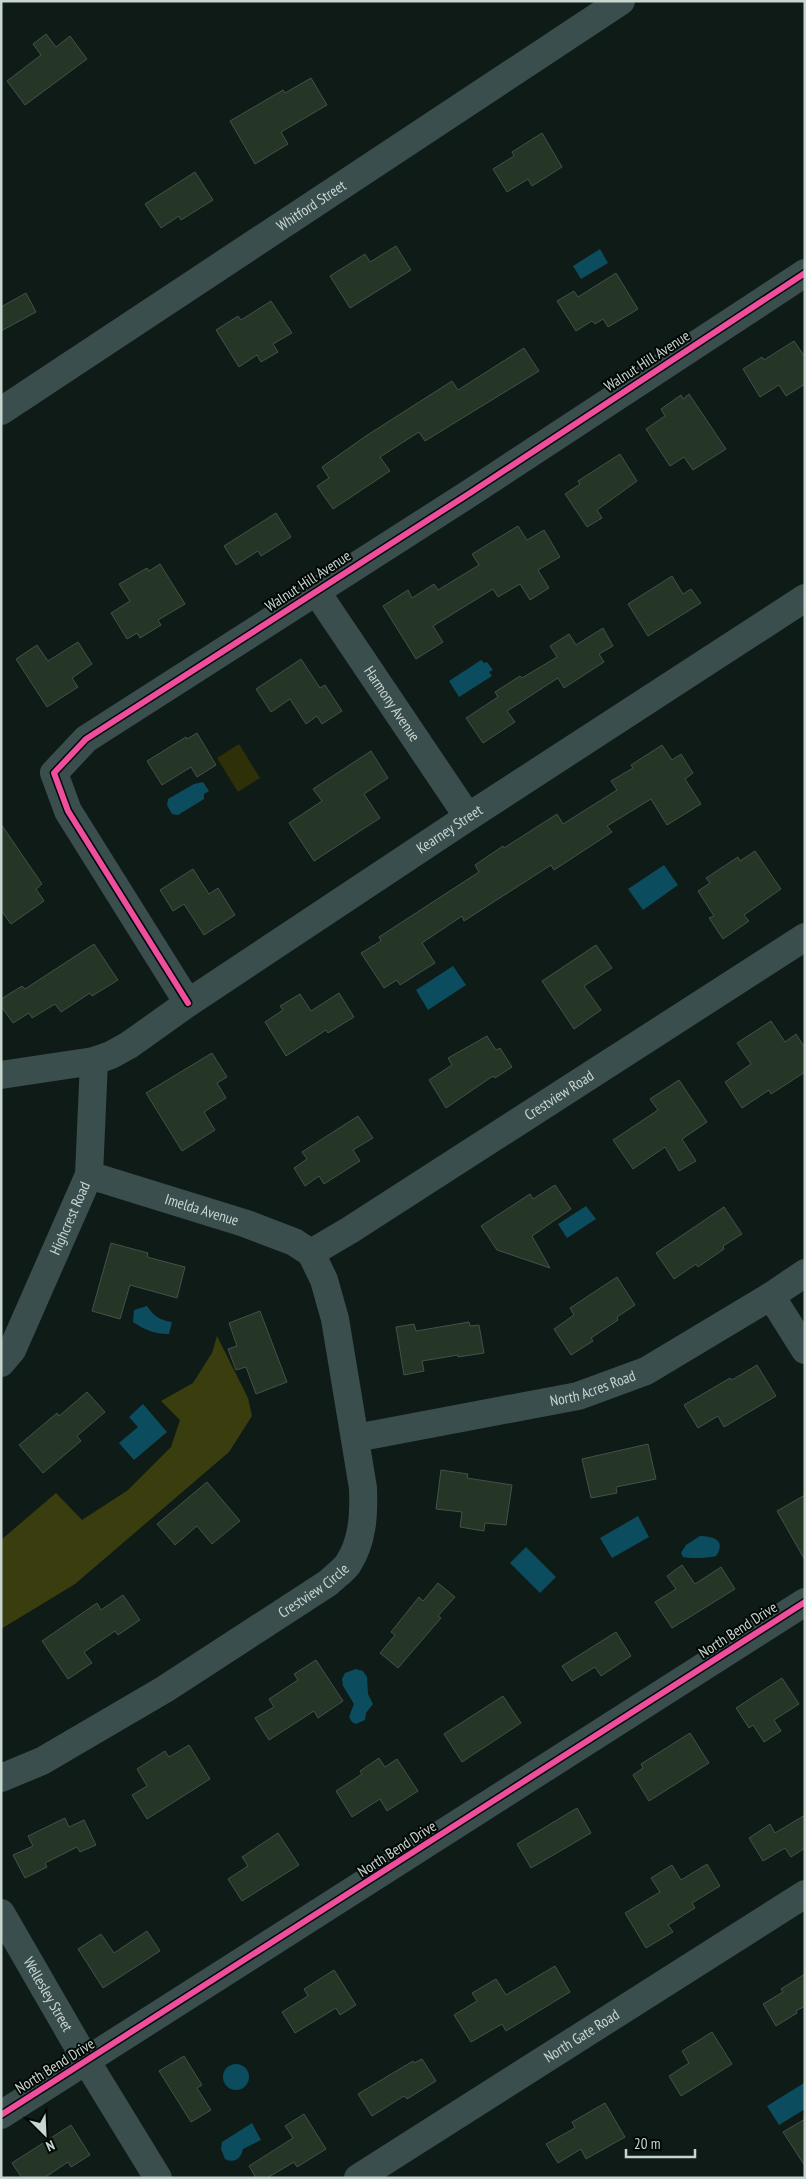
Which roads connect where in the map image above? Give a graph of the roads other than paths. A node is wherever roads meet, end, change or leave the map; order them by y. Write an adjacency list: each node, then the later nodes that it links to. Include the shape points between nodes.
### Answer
1 (621, 1): 3 (street, Whitford Street)
2 (805, 273): 4 (street, Walnut Hill Avenue)
3 (1, 411)
4 (316, 590): 6 (street, Harmony Avenue); 8 (street, Walnut Hill Avenue, via 86,738 54,773 68,811)
5 (805, 598): 6 (street, Kearney Street)
6 (468, 817): 8 (street, Kearney Street)
7 (804, 939): 12 (street, Crestview Road)
8 (188, 1003): 9 (street, Kearney Street, via 129,1045)
9 (94, 1061): 10 (street, Kearney Street); 11 (street, Highcrest Road)
10 (1, 1075)
11 (89, 1175): 12 (street, Imelda Avenue, via 244,1223 294,1242); 16 (street, Highcrest Road, via 12,1350)
12 (311, 1253): 17 (street, Crestview Circle, via 324,1280 335,1319)
13 (805, 1273): 14 (street, North Acres Road)
14 (771, 1296): 15 (street); 17 (street, North Acres Road, via 646,1371 578,1396)
15 (805, 1350)
16 (1, 1363)
17 (356, 1438): 19 (street, Crestview Circle, via 364,1514 359,1540 348,1564 328,1583 165,1689 42,1761)
18 (805, 1602): 22 (street, North Bend Drive)
19 (1, 1778)
20 (805, 1894): 25 (street, North Gate Road)
21 (1, 1913): 22 (street, Wellesley Street)
22 (87, 2062): 23 (street, North Bend Drive); 24 (street, Wellesley Street)
23 (1, 2115)
24 (158, 2178)
25 (358, 2178)

